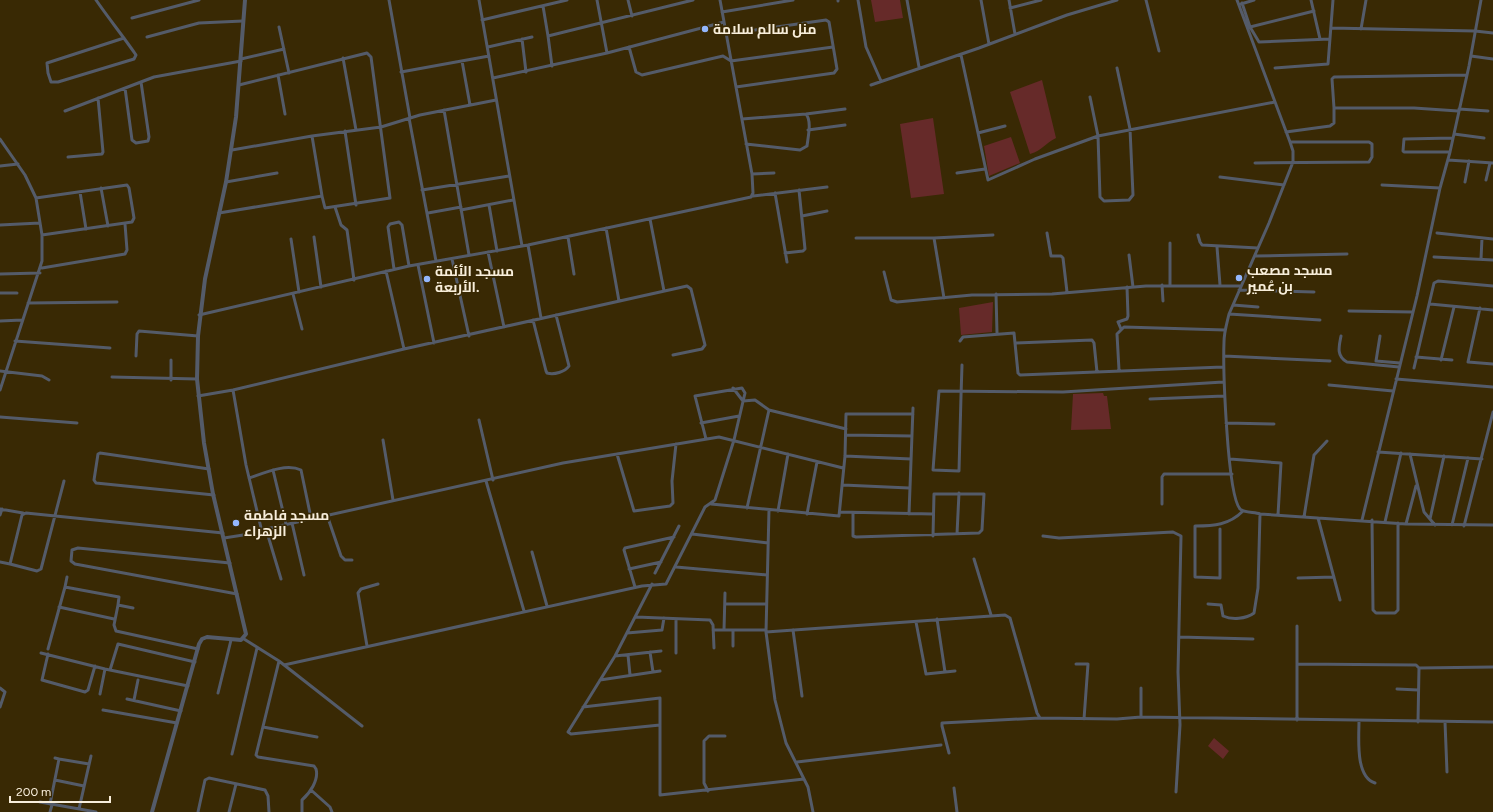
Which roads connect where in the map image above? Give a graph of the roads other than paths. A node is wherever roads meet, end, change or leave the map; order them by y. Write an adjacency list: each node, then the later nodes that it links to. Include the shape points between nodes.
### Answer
1 (96, 0): 47 (street)
2 (199, 0): 31 (street)
3 (245, 0): 33 (street)
4 (389, 0): 70 (street)
5 (479, 0): 32 (street)
6 (567, 0): 26 (street)
7 (597, 0): 35 (street)
8 (628, 0): 30 (street)
9 (693, 0): 30 (street)
10 (720, 0): 29 (street)
11 (793, 0): 29 (street)
12 (858, 0): 76 (street, via 866,47)
13 (907, 0): 67 (street)
14 (981, 0): 51 (street)
15 (1009, 0): 27 (street)
16 (1041, 0): 27 (street)
17 (1117, 0): 43 (street, via 1079,10)
18 (1146, 0): 56 (street)
19 (1237, 0): 25 (street)
20 (1254, 0): 25 (street)
21 (1311, 0): 28 (street)
22 (1333, 0): 38 (street)
23 (1366, 0): 39 (street)
24 (1481, 0): 40 (street)
25 (1240, 4): 36 (street); 85 (street)
26 (543, 6): 32 (street); 44 (street)
27 (1010, 8): 43 (street)
28 (1314, 11): 36 (street); 49 (street)
29 (722, 12): 34 (street)
30 (632, 16): 35 (street)
31 (132, 18)
32 (482, 20): 52 (street)
33 (243, 21): 45 (street, via 199,23); 63 (street)
34 (724, 22): 42 (street); 53 (street)
35 (601, 23): 44 (street); 57 (street)
36 (1250, 27): 49 (street, via 1256,39 1263,43)
37 (279, 28): 55 (street)
38 (1331, 28): 39 (street); 50 (street)
39 (1361, 29): 40 (street)
40 (1476, 31): 41 (street); 60 (street)
41 (1493, 33)
42 (726, 34): 54 (street, via 826,20 829,22); 65 (street)
43 (1015, 34): 51 (street)
44 (548, 36): 66 (street)
45 (147, 37)
46 (532, 37): 48 (street)
47 (124, 38): 47 (street, via 136,55 134,59 52,82 47,63)
48 (522, 39): 52 (street); 71 (street)
49 (1320, 39): 50 (street)
50 (1330, 39): 69 (street, via 1327,65)
51 (989, 44): 58 (street)
52 (488, 47): 59 (street)
53 (629, 47): 57 (street); 65 (street, via 639,76 722,56)
54 (833, 47): 65 (street); 80 (street, via 837,69 834,73)
55 (284, 49): 63 (street); 72 (street)
56 (1159, 51)
57 (607, 53): 66 (street)
58 (961, 55): 67 (street); 105 (street)
59 (489, 56): 64 (street); 75 (street)
60 (1471, 56): 62 (street); 74 (street)
61 (343, 58): 72 (street); 99 (street, via 364,52 370,54); 101 (street)
62 (1493, 59)
63 (241, 60): 77 (street, via 162,75); 79 (street)
64 (462, 61): 70 (street); 86 (street)
65 (732, 61): 80 (street)
66 (552, 66): 71 (street)
67 (919, 67): 76 (street)
68 (1117, 68): 100 (street)
69 (1275, 68)
70 (401, 72): 95 (street)
71 (526, 72): 75 (street)
72 (289, 73): 73 (street)
73 (278, 75): 79 (street); 93 (street)
74 (1467, 75): 87 (street, via 1334,77); 90 (street)
75 (493, 78): 84 (street)
76 (881, 81): 78 (street)
77 (141, 82): 81 (street); 81 (street, via 148,141 136,143 132,140)
78 (871, 84)
79 (239, 85): 114 (street)
80 (736, 87): 96 (street)
81 (125, 88): 83 (street)
82 (1090, 97): 108 (street)
83 (98, 98): 91 (street); 116 (street, via 102,154)
84 (496, 100): 86 (street); 129 (street)
85 (1275, 102): 100 (street); 104 (street)
86 (470, 105): 89 (street)
87 (1334, 108): 90 (street); 104 (street, via 1334,123 1330,126)
88 (845, 109): 94 (street)
89 (444, 110): 95 (street); 134 (street)
90 (1459, 110): 92 (street); 106 (street)
91 (65, 111)
92 (1488, 111)
93 (285, 114)
94 (806, 114): 96 (street); 102 (street, via 809,118)
95 (410, 118): 99 (street); 140 (street)
96 (742, 119): 113 (street)
97 (844, 125): 102 (street)
98 (1005, 126): 105 (street)
99 (381, 128): 101 (street); 148 (street, via 390,198)
100 (1130, 129): 108 (street); 108 (street, via 1133,195 1129,200 1104,201 1100,197)
101 (356, 130): 103 (street)
102 (808, 130): 113 (street, via 807,146 800,150)
103 (345, 131): 107 (street); 148 (street)
104 (1286, 132): 112 (street)
105 (978, 133): 124 (street)
106 (1454, 134): 109 (street); 110 (street)
107 (312, 136): 114 (street); 144 (street)
108 (1098, 136): 124 (street, via 1035,159 990,180 987,179)
109 (1453, 138): 115 (street); 115 (street, via 1404,140 1404,152)
110 (1484, 138)
111 (0, 139): 122 (street)
112 (1290, 142): 119 (street); 119 (street, via 1372,144 1372,158 1369,162)
113 (746, 144): 128 (street)
114 (232, 150): 132 (street)
115 (1450, 152): 117 (street)
116 (68, 157)
117 (1448, 160): 118 (street); 139 (street)
118 (1469, 161): 121 (street); 133 (street)
119 (1293, 162): 120 (street); 135 (street)
120 (1255, 163)
121 (1492, 163): 131 (street)
122 (18, 164): 123 (street); 146 (street)
123 (0, 166)
124 (985, 169): 127 (street)
125 (277, 173): 132 (street)
126 (774, 173): 128 (street)
127 (957, 173)
128 (752, 174): 145 (street)
129 (509, 176): 134 (street); 147 (street)
130 (1220, 177): 135 (street)
131 (1486, 180)
132 (226, 182): 154 (street)
133 (1465, 182)
134 (457, 185): 140 (street); 151 (street)
135 (1284, 185): 179 (street)
136 (1382, 185): 139 (street)
137 (827, 187): 141 (street)
138 (101, 188): 142 (street); 158 (street, via 129,186 134,218 132,222); 160 (street)
139 (1440, 188): 232 (street)
140 (422, 190): 153 (street)
141 (799, 190): 143 (street); 155 (street)
142 (80, 192): 146 (street); 162 (street)
143 (775, 193): 145 (street); 182 (street)
144 (322, 196): 150 (street, via 325,208); 154 (street)
145 (753, 196): 156 (street)
146 (36, 198): 157 (street)
147 (513, 200): 149 (street); 177 (street)
148 (356, 205): 150 (street)
149 (489, 205): 151 (street); 180 (street)
150 (335, 207): 202 (street, via 341,225 347,230)
151 (461, 209): 153 (street); 184 (street)
152 (827, 211): 155 (street)
153 (428, 212): 191 (street)
154 (219, 213): 234 (street, via 209,252)
155 (802, 216): 182 (street, via 805,249)
156 (650, 219): 161 (street); 212 (street)
157 (40, 223): 159 (street); 165 (street)
158 (125, 224): 160 (street); 195 (street, via 125,254)
159 (0, 225)
160 (108, 226): 162 (street)
161 (606, 228): 168 (street); 221 (street)
162 (86, 229): 165 (street)
163 (1437, 233): 172 (street)
164 (1047, 234): 214 (street, via 1051,256 1063,258)
165 (42, 235): 195 (street)
166 (993, 235): 171 (street)
167 (1198, 235): 178 (street, via 1201,244)
168 (568, 237): 176 (street); 201 (street)
169 (314, 238): 209 (street)
170 (856, 238): 171 (street)
171 (934, 238): 220 (street)
172 (1482, 238): 174 (street); 189 (street)
173 (291, 239): 213 (street)
174 (1493, 239)
175 (1170, 243): 204 (street)
176 (528, 245): 177 (street); 236 (street)
177 (522, 246): 180 (street)
178 (1217, 247): 179 (street); 205 (street)
179 (1258, 248): 186 (street)
180 (497, 251): 181 (street)
181 (488, 252): 184 (street); 241 (street)
182 (785, 253): 192 (street)
183 (1347, 254): 186 (street)
184 (469, 255): 188 (street)
185 (1129, 255): 206 (street)
186 (1255, 256): 207 (street)
187 (1434, 257): 189 (street)
188 (452, 259): 191 (street); 247 (street)
189 (1481, 259): 190 (street)
190 (1493, 260)
191 (436, 261): 193 (street)
192 (787, 262)
193 (418, 265): 194 (street); 253 (street)
194 (409, 266): 196 (street); 196 (street, via 402,225 399,222 388,227)
195 (42, 268): 199 (street)
196 (394, 269): 197 (street)
197 (386, 271): 202 (street); 255 (street)
198 (884, 272): 220 (street, via 889,294 894,302)
199 (40, 273): 200 (street); 224 (street)
200 (0, 274)
201 (574, 274)
202 (354, 280): 209 (street)
203 (1162, 285): 204 (street); 206 (street); 222 (street)
204 (1170, 285): 205 (street)
205 (1220, 285): 207 (street)
206 (1133, 286): 210 (street)
207 (1241, 286): 211 (street)
208 (1493, 286): 225 (street, via 1435,282)
209 (321, 287): 213 (street)
210 (1127, 287): 214 (street); 243 (street, via 1128,316 1127,319 1118,322)
211 (1239, 290): 215 (street); 226 (street)
212 (664, 291): 221 (street); 256 (street, via 690,287 704,342 702,349)
213 (299, 292): 218 (street)
214 (1067, 292): 219 (street)
215 (1314, 292)
216 (0, 293): 217 (street)
217 (17, 293)
218 (293, 294): 234 (street); 242 (street)
219 (996, 294): 220 (street); 245 (street)
220 (944, 298)
221 (619, 301): 235 (street)
222 (1163, 301)
223 (117, 302): 224 (street)
224 (28, 303): 237 (street)
225 (1430, 304): 227 (street); 259 (street)
226 (1233, 305): 228 (street); 233 (street)
227 (1454, 306): 229 (street); 261 (street)
228 (1258, 307)
229 (1480, 308): 230 (street); 264 (street, via 1468,362)
230 (1493, 310)
231 (1349, 311): 232 (street)
232 (1413, 312): 266 (street)
233 (1229, 314): 239 (street); 244 (street)
234 (199, 315): 246 (street)
235 (556, 315): 236 (street); 238 (street, via 569,366 552,374 547,374)
236 (541, 318): 238 (street)
237 (22, 320): 240 (street); 250 (street)
238 (533, 320): 241 (street)
239 (1320, 320)
240 (0, 321)
241 (504, 327): 247 (street)
242 (302, 329)
243 (1121, 329): 244 (street, via 1128,326); 269 (street, via 1116,334)
244 (1225, 330): 258 (street)
245 (997, 333): 251 (street, via 963,336); 252 (street, via 1014,333)
246 (198, 336): 257 (street, via 140,331); 274 (street)
247 (469, 336): 253 (street)
248 (1341, 336): 266 (street, via 1339,353 1347,362)
249 (1380, 336): 266 (street, via 1376,361)
250 (16, 341): 254 (street); 271 (street)
251 (960, 341)
252 (1016, 343): 272 (street, via 1092,340); 272 (street, via 1019,374)
253 (434, 344): 255 (street)
254 (110, 348)
255 (404, 349): 283 (street)
256 (673, 355)
257 (136, 356)
258 (1224, 356): 263 (street); 267 (street)
259 (1416, 357): 261 (street); 268 (street)
260 (171, 360): 276 (street)
261 (1441, 360): 262 (street)
262 (1452, 360)
263 (1330, 361)
264 (1493, 364)
265 (962, 365): 284 (street)
266 (1399, 365): 277 (street)
267 (1223, 367): 269 (street); 278 (street)
268 (1414, 368)
269 (1119, 370): 272 (street)
270 (0, 371): 271 (street)
271 (5, 371): 275 (street, via 42,376); 282 (street)
272 (1097, 372)
273 (112, 378): 276 (street)
274 (197, 379): 276 (street); 286 (street)
275 (49, 380)
276 (171, 380)
277 (1396, 380): 280 (street); 285 (street)
278 (1223, 382): 284 (street, via 1063,392); 287 (street)
279 (1329, 385): 285 (street)
280 (1493, 387)
281 (733, 388): 289 (street); 289 (street, via 744,390); 298 (street, via 696,394)
282 (0, 390)
283 (233, 390): 286 (street); 326 (street)
284 (961, 391): 284 (street, via 959,471 933,470 939,390)
285 (1393, 391): 310 (street)
286 (198, 396): 323 (street)
287 (1224, 396): 288 (street); 299 (street)
288 (1150, 399)
289 (743, 401): 291 (street, via 755,400); 294 (street)
290 (913, 408): 293 (street)
291 (769, 410): 301 (street); 309 (street)
292 (1493, 412): 320 (street)
293 (913, 414): 301 (street, via 846,414); 303 (street)
294 (739, 416): 298 (street); 306 (street)
295 (0, 417): 297 (street)
296 (480, 420): 327 (street)
297 (77, 423)
298 (701, 423): 304 (street)
299 (1226, 423): 300 (street); 319 (street)
300 (1274, 424)
301 (846, 429): 302 (street)
302 (846, 434): 303 (street); 315 (street)
303 (912, 436): 318 (street)
304 (706, 439): 306 (street, via 723,437); 308 (street)
305 (383, 440): 335 (street)
306 (734, 440): 309 (street); 336 (street, via 715,500)
307 (1327, 441): 354 (street, via 1314,455)
308 (676, 444): 312 (street); 312 (street, via 672,481 673,501 670,506 634,511)
309 (760, 448): 313 (street); 338 (street)
310 (1378, 452): 311 (street); 358 (street)
311 (1401, 453): 314 (street); 360 (street)
312 (617, 454): 327 (street)
313 (788, 454): 321 (street); 341 (street)
314 (1410, 454): 316 (street); 330 (street)
315 (845, 456): 318 (street); 322 (street)
316 (1444, 456): 317 (street); 357 (street)
317 (1468, 458): 320 (street); 366 (street)
318 (911, 459): 332 (street)
319 (1230, 459): 325 (street); 352 (street, via 1281,463)
320 (1482, 459): 369 (street)
321 (817, 462): 322 (street); 346 (street)
322 (843, 468): 331 (street)
323 (209, 469): 334 (street); 334 (street, via 100,453 94,481)
324 (273, 470): 326 (street); 355 (street, via 301,470); 363 (street)
325 (1232, 474): 337 (street, via 1166,473 1162,477); 343 (street, via 1237,504)
326 (249, 478): 372 (street)
327 (493, 480): 329 (street)
328 (64, 481): 353 (street)
329 (486, 481): 335 (street); 411 (street)
330 (1417, 484): 357 (street, via 1424,512); 364 (street)
331 (843, 485): 332 (street); 342 (street)
332 (909, 488): 347 (street)
333 (959, 493): 348 (street, via 934,494); 375 (street); 375 (street, via 984,494 982,530 979,533)
334 (214, 495): 373 (street)
335 (393, 500): 351 (street)
336 (711, 504): 338 (street); 374 (street, via 705,507)
337 (1162, 504)
338 (747, 508): 340 (street)
339 (1, 509): 345 (street); 350 (street)
340 (769, 510): 341 (street); 380 (street)
341 (778, 511): 346 (street)
342 (840, 512): 344 (street); 346 (street, via 838,516)
343 (1241, 512): 349 (street, via 1253,511); 371 (street, via 1225,524 1195,526 1195,578 1220,578)
344 (853, 513): 347 (street); 376 (street, via 854,536)
345 (23, 514): 353 (street); 387 (street)
346 (806, 514)
347 (908, 514): 348 (street)
348 (932, 514): 376 (street)
349 (1260, 514): 352 (street); 406 (street, via 1258,588 1254,613 1248,617 1229,618 1223,616 1221,605)
350 (0, 515)
351 (327, 515): 355 (street); 383 (street, via 341,556 345,560)
352 (1278, 515): 354 (street)
353 (55, 516): 373 (street); 387 (street, via 39,571)
354 (1304, 517): 356 (street)
355 (311, 518): 361 (street)
356 (1318, 518): 358 (street); 395 (street)
357 (1430, 519): 365 (street)
358 (1362, 520): 359 (street)
359 (1372, 520): 360 (street); 362 (street, via 1373,610 1376,613 1395,613 1398,610)
360 (1385, 522): 362 (street)
361 (292, 523): 363 (street); 391 (street)
362 (1398, 523): 364 (street)
363 (286, 524): 370 (street)
364 (1406, 524): 365 (street)
365 (1435, 525): 366 (street)
366 (1452, 525): 369 (street)
367 (1493, 525): 369 (street)
368 (679, 526): 378 (street)
369 (1464, 526)
370 (266, 529): 372 (street); 396 (street)
371 (1220, 529)
372 (262, 532): 379 (street)
373 (223, 533): 379 (street)
374 (692, 534): 380 (street); 388 (street)
375 (957, 534): 376 (street)
376 (933, 536)
377 (1043, 536): 426 (street, via 1060,538 1178,533 1182,539)
378 (674, 537): 385 (street); 389 (street, via 625,548)
379 (224, 538): 386 (street)
380 (768, 543): 392 (street)
381 (532, 552): 408 (street)
382 (974, 559): 412 (street)
383 (352, 560)
384 (0, 562): 387 (street)
385 (661, 562): 389 (street); 390 (street)
386 (230, 563): 402 (street); 402 (street, via 78,548 72,550 70,561 74,564)
387 (10, 564)
388 (676, 567): 392 (street); 398 (street, via 666,584)
389 (629, 569): 400 (street)
390 (655, 573)
391 (304, 575)
392 (767, 575): 405 (street)
393 (67, 577): 399 (street)
394 (1298, 578): 395 (street)
395 (1334, 578): 403 (street)
396 (280, 579)
397 (378, 584): 430 (street, via 361,589 358,593)
398 (652, 584): 400 (street); 413 (street)
399 (65, 587): 407 (street, via 118,598); 409 (street)
400 (635, 587): 408 (street)
401 (725, 593): 404 (street)
402 (237, 594): 427 (street, via 246,629)
403 (1340, 600)
404 (725, 604): 405 (street); 421 (street)
405 (766, 604): 424 (street)
406 (1208, 604)
407 (118, 605): 410 (street); 415 (street)
408 (547, 606): 411 (street)
409 (58, 607): 415 (street); 434 (street)
410 (133, 608)
411 (524, 611): 430 (street)
412 (991, 615): 417 (street); 475 (street, via 1006,615 1010,618)
413 (636, 617): 414 (street); 425 (street)
414 (664, 618): 416 (street); 425 (street, via 662,630)
415 (114, 619): 435 (street, via 114,628 120,632)
416 (676, 619): 420 (street, via 710,620); 439 (street)
417 (937, 619): 418 (street); 456 (street)
418 (916, 622): 423 (street); 456 (street, via 926,674)
419 (1297, 626): 447 (street)
420 (713, 630): 421 (street); 433 (street)
421 (724, 630): 422 (street)
422 (734, 630): 424 (street); 431 (street)
423 (793, 630): 424 (street); 467 (street)
424 (766, 631): 495 (street, via 780,726)
425 (627, 633): 442 (street)
426 (1179, 637): 428 (street); 477 (street)
427 (244, 639): 429 (street); 432 (street)
428 (1253, 639)
429 (231, 640): 435 (street, via 202,639); 465 (street)
430 (367, 646): 445 (street)
431 (733, 646)
432 (258, 648): 443 (street); 491 (street)
433 (714, 648)
434 (48, 649)
435 (198, 649): 444 (street)
436 (661, 651): 437 (street)
437 (650, 652): 441 (street); 455 (street)
438 (41, 653): 440 (street)
439 (676, 653)
440 (48, 654): 448 (street); 448 (street, via 42,680 85,692 88,690)
441 (628, 655): 442 (street); 457 (street)
442 (615, 656): 459 (street)
443 (279, 661): 445 (street); 486 (street)
444 (195, 662): 452 (street, via 118,644); 460 (street)
445 (284, 664): 485 (street)
446 (1076, 664): 476 (street, via 1088,664)
447 (1297, 664): 450 (street, via 1416,665); 478 (street)
448 (95, 666): 451 (street)
449 (1493, 667): 450 (street)
450 (1419, 668): 464 (street)
451 (105, 669): 452 (street); 466 (street)
452 (110, 670): 460 (street)
453 (660, 671): 455 (street)
454 (956, 671): 456 (street)
455 (653, 672): 457 (street)
456 (945, 672)
457 (630, 675): 459 (street)
458 (138, 680): 469 (street)
459 (600, 680): 471 (street)
460 (188, 686): 473 (street)
461 (0, 688): 470 (street, via 5,692)
462 (1141, 688): 474 (street)
463 (1397, 689): 464 (street)
464 (1418, 690): 480 (street)
465 (218, 693)
466 (100, 694)
467 (802, 696)
468 (127, 699): 469 (street)
469 (134, 700): 473 (street)
470 (0, 707)
471 (583, 707): 484 (street, via 659,697); 484 (street, via 569,734)
472 (103, 710): 483 (street)
473 (181, 711): 483 (street)
474 (1141, 717): 476 (street); 477 (street)
475 (1040, 718): 476 (street); 490 (street, via 942,723)
476 (1084, 719)
477 (1179, 719): 478 (street); 506 (street)
478 (1297, 720): 479 (street)
479 (1359, 721): 480 (street); 500 (street, via 1362,769 1367,778)
480 (1418, 722): 481 (street)
481 (1444, 722): 482 (street); 497 (street)
482 (1493, 722)
483 (177, 723): 513 (street)
484 (660, 725): 505 (street, via 660,794)
485 (362, 726)
486 (263, 727): 488 (street); 504 (street, via 256,755 314,766 317,772)
487 (725, 736): 505 (street, via 710,736 704,741 704,782)
488 (317, 737)
489 (942, 746): 495 (street)
490 (949, 753)
491 (232, 754)
492 (91, 756): 496 (street)
493 (55, 758): 494 (street)
494 (59, 759): 496 (street); 499 (street)
495 (796, 762): 498 (street)
496 (89, 764): 502 (street)
497 (1447, 772)
498 (804, 779): 505 (street); 519 (street, via 811,797)
499 (55, 780): 502 (street); 508 (street)
500 (1375, 783)
501 (236, 784): 514 (street, via 207,778); 515 (street); 516 (street, via 265,790)
502 (84, 786): 509 (street)
503 (954, 788): 520 (street)
504 (311, 790): 517 (street, via 302,800); 518 (street, via 330,807)
505 (708, 791)
506 (1176, 792)
507 (40, 802): 508 (street)
508 (51, 804): 509 (street); 511 (street)
509 (79, 809): 510 (street)
510 (87, 811): 512 (street)
511 (50, 812)
512 (96, 812)
513 (152, 812)
514 (198, 812)
515 (229, 812)
516 (269, 812)
517 (302, 812)
518 (332, 812)
519 (813, 812)
520 (957, 812)

